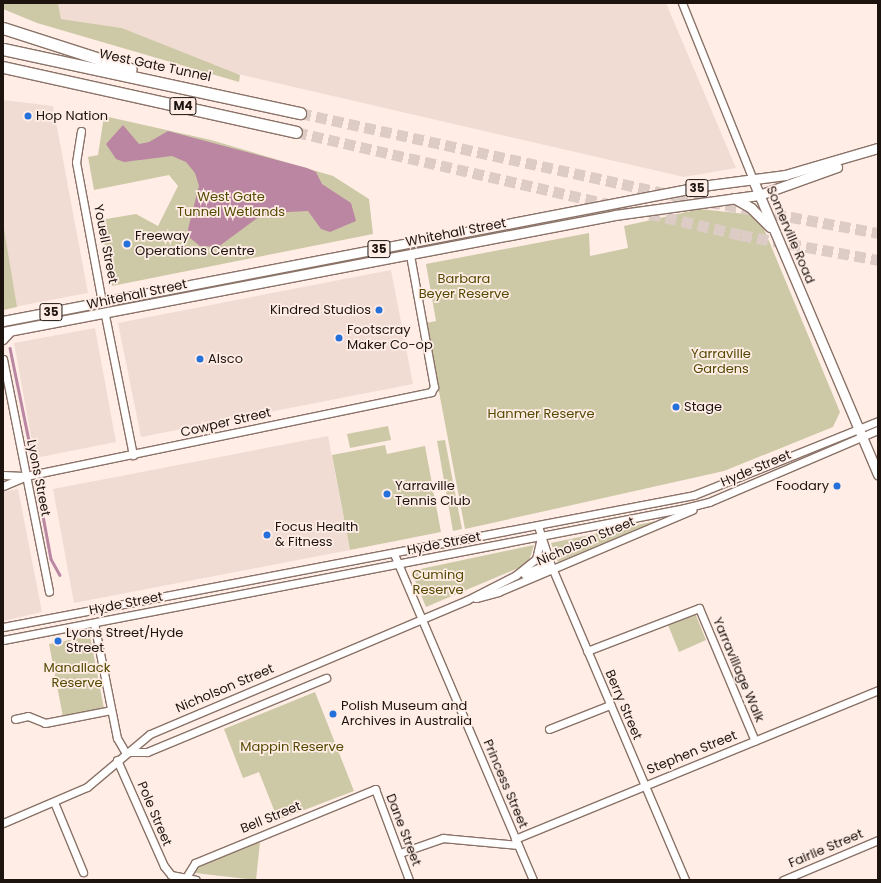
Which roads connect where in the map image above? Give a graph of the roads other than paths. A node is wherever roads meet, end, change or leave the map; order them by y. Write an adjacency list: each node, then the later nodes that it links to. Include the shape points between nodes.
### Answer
1 (682, 3): 13 (street, Somerville Road)
2 (3, 28): 6 (highway, via 128,67)
3 (3, 49): 6 (highway, West Gate Tunnel / M4)
4 (3, 68): 7 (highway, M4)
5 (3, 73): 7 (highway)
6 (153, 79): 8 (highway, West Gate Tunnel / M4)
7 (70, 80): 10 (highway, M4)
8 (300, 113)
9 (81, 131): 21 (street, Youell Street, via 76,162)
10 (296, 132)
11 (878, 148): 12 (main road, Whitehall Street / 35)
12 (861, 154): 13 (main road, Whitehall Street / 35, via 794,173); 14 (main road, Whitehall Street / 35, via 812,177)
13 (753, 180): 14 (main road, Somerville Road); 17 (main road, Whitehall Street / 35)
14 (759, 194): 15 (main road, Whitehall Street / 35); 16 (main road, Somerville Road)
15 (734, 198): 16 (main road, via 757,212); 18 (main road, Whitehall Street / 35, via 615,215)
16 (779, 240): 30 (main road, Somerville Road)
17 (407, 244): 18 (main road); 19 (main road, Whitehall Street / 35)
18 (410, 255): 20 (main road, Whitehall Street / 35); 31 (street, Cowper Street, via 434,387 431,392)
19 (252, 273): 20 (main road); 21 (main road, Whitehall Street / 35)
20 (254, 284): 22 (main road, Whitehall Street / 35)
21 (102, 302): 22 (main road, Youell Street); 23 (main road, Whitehall Street / 35)
22 (105, 315): 24 (main road, Whitehall Street / 35); 31 (street, Youell Street)
23 (3, 321)
24 (7, 331): 25 (street)
25 (3, 340)
26 (3, 359): 27 (street, Lyons Street)
27 (4, 366): 34 (street, Lyons Street)
28 (878, 421): 30 (street, Hyde Street)
29 (878, 430): 30 (street, Hyde Street)
30 (860, 432): 33 (main road, Somerville Road); 36 (street, Hyde Street); 37 (street, Hyde Street, via 714,489)
31 (133, 455): 34 (street, Cowper Street)
32 (3, 474): 34 (street, Cowper Street)
33 (878, 475)
34 (26, 476): 35 (street, Cowper Street); 43 (street, Lyons Street)
35 (3, 486)
36 (709, 502): 38 (street, Hyde Street); 41 (street, Nicholson Street)
37 (538, 526): 38 (street, Berry Street); 39 (street, Hyde Street)
38 (541, 538): 40 (street, Hyde Street); 41 (street, Berry Street); 42 (street, Nicholson Street, via 534,562)
39 (394, 554): 40 (street, Princess Street); 45 (street, Hyde Street)
40 (400, 564): 46 (street, Princess Street); 47 (street, Hyde Street)
41 (551, 566): 42 (street); 44 (street, Nicholson Street, via 498,592); 51 (street, Berry Street)
42 (504, 581): 44 (street, Nicholson Street)
43 (49, 592)
44 (470, 599): 46 (street, Nicholson Street)
45 (53, 618): 48 (street, Hyde Street); 49 (street)
46 (422, 619): 59 (street, Nicholson Street, via 150,734); 66 (street, Princess Street)
47 (94, 623): 49 (street, Hyde Street); 55 (street)
48 (3, 627)
49 (56, 630): 50 (street, Hyde Street)
50 (3, 640)
51 (587, 651): 54 (street, Berry Street); 58 (street, Yarravillage Walk, via 699,608)
52 (326, 678): 59 (street, via 147,752)
53 (878, 690): 58 (street, Stephen Street)
54 (610, 705): 57 (street); 61 (street, Berry Street)
55 (111, 710): 56 (street, via 45,723 28,716); 59 (street, via 117,741)
56 (15, 719)
57 (549, 729)
58 (754, 741): 61 (street, Stephen Street)
59 (125, 752): 60 (street, Nicholson Street)
60 (117, 760): 63 (street, Nicholson Street, via 92,784); 69 (street, Pole Street, via 164,866 171,875)
61 (644, 786): 66 (street, Stephen Street); 73 (street, Berry Street)
62 (375, 789): 67 (street, Dane Street); 69 (street, Bell Street, via 195,863)
63 (54, 802): 64 (street, Nicholson Street); 68 (street)
64 (3, 823)
65 (878, 840): 74 (street, Fairlie Street)
66 (516, 842): 67 (street, Stephen Street, via 443,838); 72 (street, Princess Street)
67 (400, 853): 71 (street, Dane Street)
68 (83, 872)
69 (185, 879): 70 (street)
70 (196, 880)
71 (409, 880)
72 (532, 880)
73 (684, 880)
74 (783, 880)

